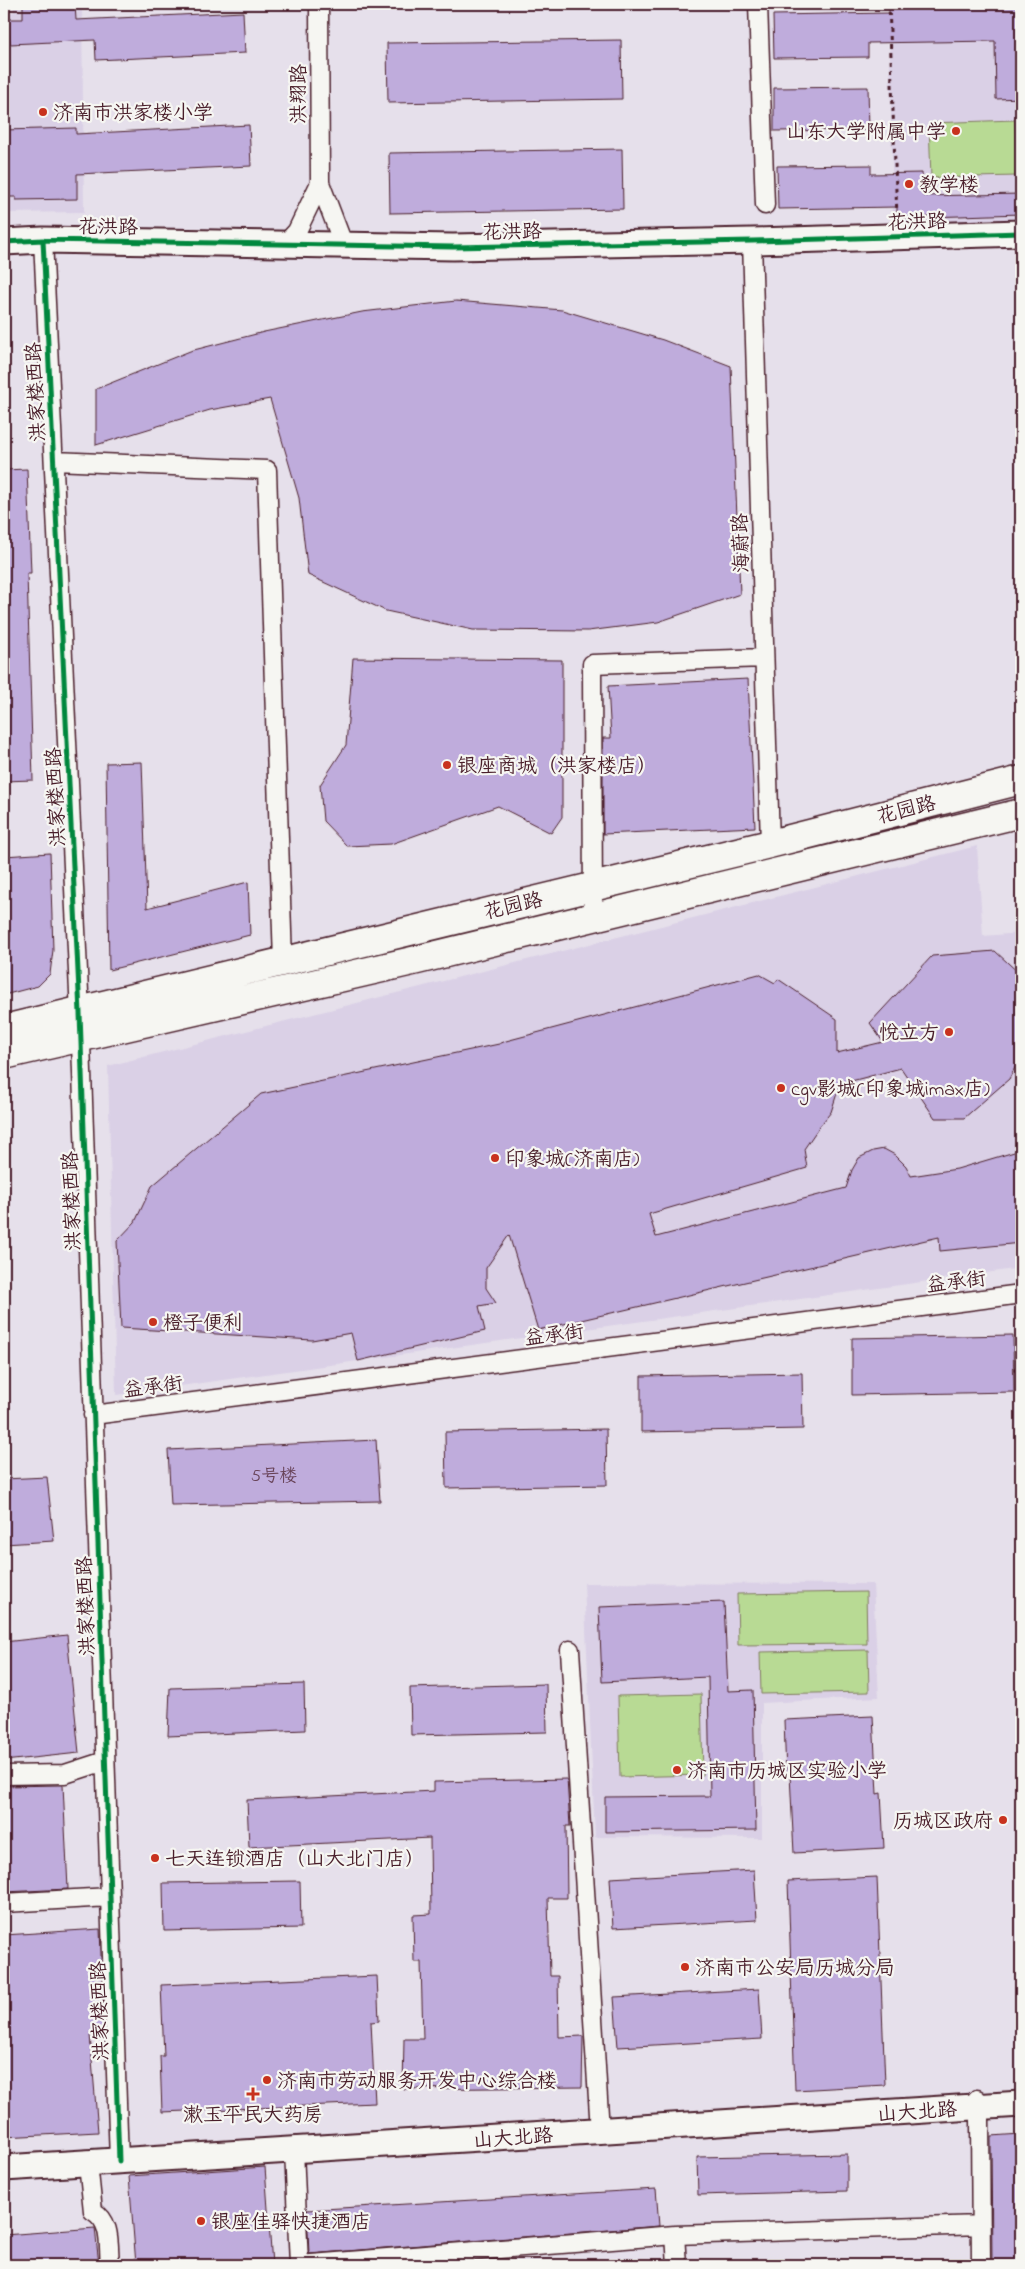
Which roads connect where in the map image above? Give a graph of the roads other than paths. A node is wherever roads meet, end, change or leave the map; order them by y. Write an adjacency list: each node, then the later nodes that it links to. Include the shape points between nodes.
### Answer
1 (319, 4): 3 (street, 洪翔路)
2 (758, 4): 4 (street)
3 (320, 183): 9 (street, 洪翔路, via 297,231); 10 (street, 洪翔路)
4 (765, 205)
5 (1021, 233): 8 (main road, 花洪路)
6 (43, 240): 7 (main road, 花洪路); 9 (main road, 花洪路); 11 (street, 洪家楼西路)
7 (4, 242)
8 (752, 242): 10 (main road, 花洪路); 12 (street, 海蔚路)
9 (285, 244): 10 (main road, 花洪路)
10 (344, 246)
11 (54, 461): 18 (street, via 267,470); 19 (street, 洪家楼西路)
12 (764, 658): 15 (street, 海蔚路); 16 (street, via 592,664)
13 (1021, 780): 15 (main road, 花园路)
14 (1021, 813): 17 (main road, 花园路)
15 (770, 844): 16 (main road, 花园路)
16 (592, 886): 17 (street); 18 (main road, 花园路)
17 (593, 917): 19 (main road, 花园路)
18 (283, 962): 19 (main road, 花园路)
19 (80, 1026): 20 (main road, 花园路); 21 (main road, 花园路); 23 (street, 洪家楼西路)
20 (4, 1030)
21 (4, 1055)
22 (1021, 1294): 23 (street, 益承街)
23 (93, 1415): 25 (street, 洪家楼西路)
24 (570, 1650): 32 (street)
25 (105, 1761): 26 (street, via 65,1774); 27 (street, 洪家楼西路)
26 (4, 1775)
27 (110, 1898): 28 (street); 34 (street, 洪家楼西路)
28 (4, 1904)
29 (1021, 2096): 30 (main road, 山大北路)
30 (978, 2103): 31 (main road, 山大北路); 32 (main road, 山大北路); 38 (street)
31 (1021, 2104)
32 (600, 2127): 33 (main road, 山大北路); 34 (main road, 山大北路)
33 (294, 2150): 34 (main road, 山大北路); 39 (street, via 299,2265)
34 (119, 2157): 35 (main road, 山大北路); 36 (main road, 山大北路)
35 (4, 2159)
36 (88, 2163): 37 (main road, 山大北路); 40 (street, via 92,2211 107,2225)
37 (4, 2168)
38 (981, 2226): 39 (street); 42 (street)
39 (675, 2235): 41 (street)
40 (110, 2265)
41 (676, 2265)
42 (982, 2265)

